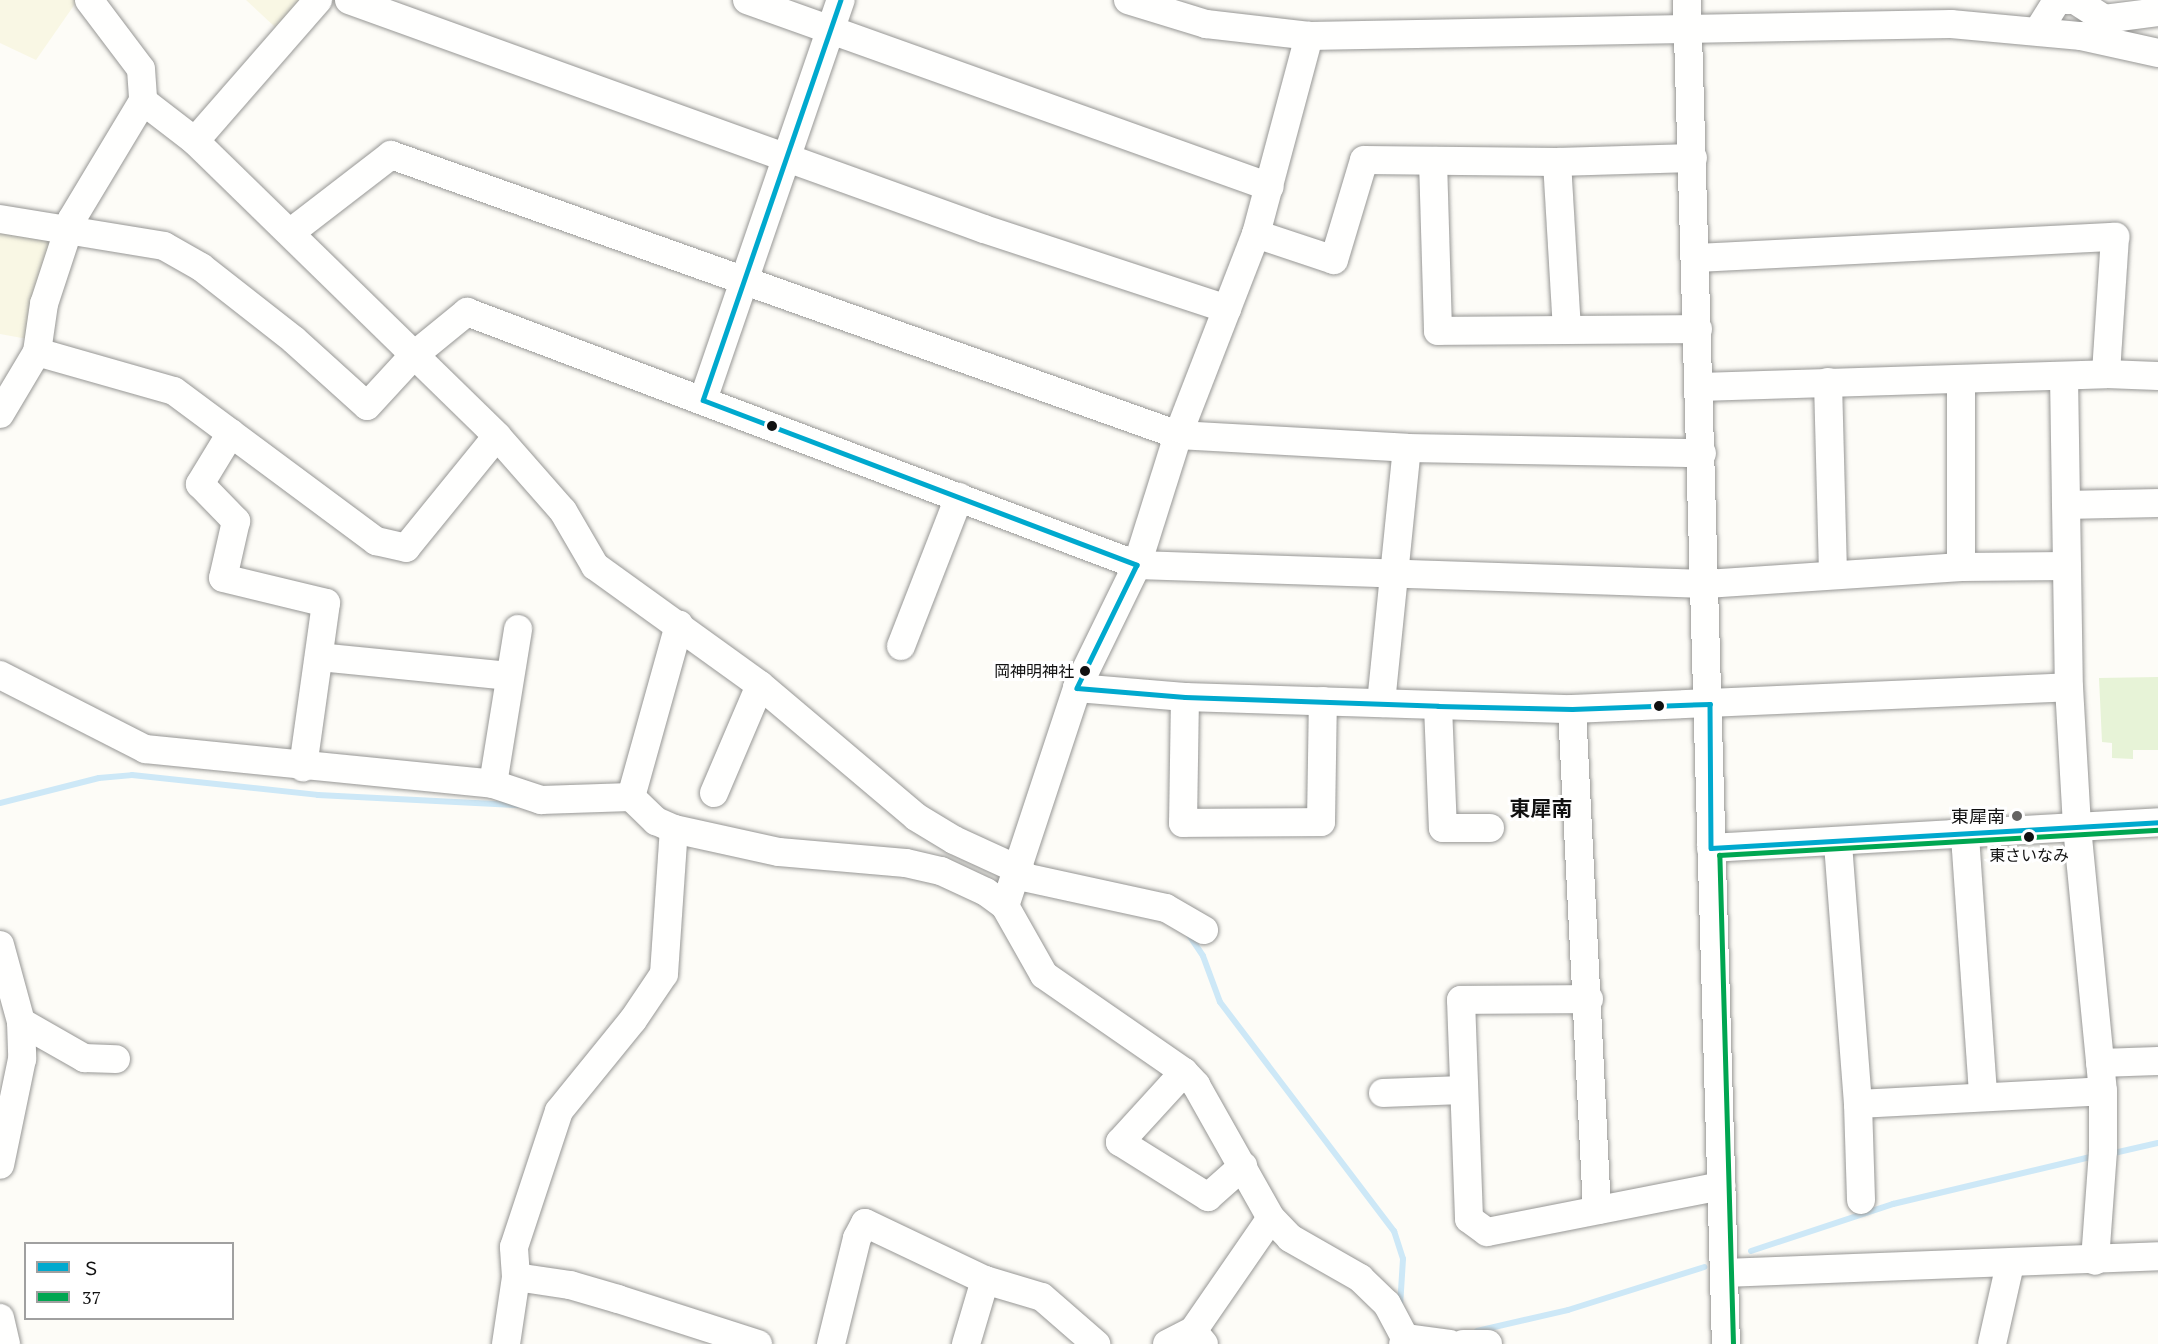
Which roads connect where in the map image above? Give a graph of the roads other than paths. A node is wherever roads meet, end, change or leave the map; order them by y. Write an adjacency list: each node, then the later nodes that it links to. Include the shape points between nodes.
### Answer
1 (89, 0): 14 (street, via 141,69)
2 (318, 0): 15 (street)
3 (349, 0): 16 (street)
4 (747, 0): 9 (street)
5 (841, 0): 9 (street)
6 (1128, 0): 12 (street, via 1206,24)
7 (1687, 0): 10 (street)
8 (2158, 12): 11 (street, via 2104,19 2075,0 2057,0)
9 (830, 30): 16 (street); 20 (street)
10 (1688, 30): 11 (street, via 1951,24); 12 (street); 17 (street)
11 (2038, 31): 13 (street)
12 (1309, 36): 20 (street)
13 (2158, 53)
14 (143, 101): 15 (street); 22 (street)
15 (195, 141): 23 (street)
16 (786, 155): 26 (street); 27 (street, via 984,229)
17 (1693, 158): 19 (street); 25 (street)
18 (1433, 161): 19 (street); 24 (street, via 1364,160 1334,260); 29 (street, via 1438,331)
19 (1557, 162): 29 (street)
20 (1270, 187): 24 (street)
21 (0, 219): 22 (street)
22 (69, 230): 30 (street, via 44,304); 31 (street, via 164,246 201,267 294,340 367,406)
23 (291, 232): 26 (street, via 391,155); 31 (street)
24 (1256, 234): 27 (street)
25 (1696, 258): 28 (street); 32 (street, via 2115,237)
26 (744, 280): 38 (street); 41 (street)
27 (1227, 309): 41 (street)
28 (1698, 328): 29 (street); 37 (street)
29 (1567, 330)
30 (37, 352): 39 (street); 40 (street, via 174,391)
31 (413, 356): 38 (street, via 467,312); 42 (street)
32 (2106, 374): 33 (street); 34 (street)
33 (2064, 376): 35 (street); 47 (street)
34 (2158, 376)
35 (1961, 379): 36 (street); 50 (street)
36 (1828, 382): 37 (street); 51 (street)
37 (1700, 387): 44 (street)
38 (703, 400): 45 (street)
39 (0, 414)
40 (231, 433): 42 (street, via 376,541 406,548); 57 (street, via 200,484 236,521 223,578 326,603)
41 (1178, 435): 43 (street); 48 (street)
42 (497, 436): 54 (street, via 563,511 595,566)
43 (1407, 448): 44 (street); 52 (street)
44 (1702, 453): 53 (street)
45 (959, 497): 48 (street); 56 (street)
46 (2158, 503): 47 (street)
47 (2066, 505): 49 (street)
48 (1137, 565): 52 (street); 62 (street)
49 (2067, 566): 50 (street); 61 (street)
50 (1961, 567): 51 (street)
51 (1833, 574): 53 (street)
52 (1392, 576): 53 (street); 65 (street)
53 (1706, 584): 66 (street)
54 (680, 624): 60 (street); 72 (street)
55 (519, 629): 59 (street)
56 (901, 646)
57 (319, 657): 59 (street); 69 (street)
58 (0, 675): 69 (street, via 145,749)
59 (508, 676): 70 (street)
60 (760, 685): 71 (street); 80 (street, via 916,817 954,840)
61 (2068, 687): 66 (street); 74 (street)
62 (1077, 688): 63 (street); 80 (street)
63 (1185, 697): 64 (street); 64 (street, via 1183,823 1321,822)
64 (1323, 701): 65 (street)
65 (1381, 703): 67 (street)
66 (1710, 704): 68 (street); 79 (street)
67 (1438, 706): 68 (street); 75 (street, via 1443,828)
68 (1572, 710): 84 (street)
69 (303, 767): 70 (street)
70 (493, 784): 72 (street, via 541,800)
71 (714, 793)
72 (631, 797): 76 (street, via 656,821)
73 (2158, 822): 74 (street)
74 (2077, 827): 77 (street); 89 (street)
75 (1490, 828)
76 (674, 829): 81 (street, via 779,852 853,856 923,867 986,892); 104 (street, via 663,974 633,1020 559,1110 514,1247)
77 (1965, 836): 78 (street); 92 (street)
78 (1838, 844): 79 (street); 93 (street)
79 (1711, 848): 96 (street)
80 (1017, 869): 81 (street); 82 (street, via 1028,879 1166,908)
81 (1005, 906): 88 (street, via 1044,975)
82 (1204, 930)
83 (0, 945): 85 (street)
84 (1589, 999): 90 (street, via 1461,1000); 98 (street)
85 (21, 1022): 86 (street, via 84,1058); 94 (street, via 22,1059)
86 (116, 1059)
87 (2158, 1061): 89 (street)
88 (1184, 1072): 95 (street, via 1196,1085); 95 (street, via 1120,1142 1208,1197)
89 (2101, 1077): 92 (street); 101 (street, via 2103,1151)
90 (1462, 1089): 91 (street); 98 (street, via 1468,1219 1487,1232)
91 (1383, 1093)
92 (1983, 1096): 93 (street)
93 (1858, 1104): 97 (street)
94 (0, 1165)
95 (1243, 1166): 99 (street)
96 (1722, 1186): 98 (street); 103 (street)
97 (1861, 1200)
98 (1597, 1210)
99 (1271, 1218): 107 (street); 108 (street, via 1290,1238 1360,1278 1387,1304)
100 (2158, 1256): 101 (street)
101 (2095, 1261): 102 (street)
102 (2010, 1264): 103 (street); 120 (street)
103 (1725, 1273): 119 (street)
104 (516, 1278): 110 (street); 111 (street, via 608,1296)
105 (986, 1280): 112 (street, via 865,1223 857,1238); 113 (street); 114 (street, via 1042,1297)
106 (0, 1318): 109 (street)
107 (1199, 1338): 115 (street)
108 (1404, 1341): 116 (street)
109 (6, 1344)
110 (506, 1344)
111 (758, 1344)
112 (831, 1344)
113 (966, 1344)
114 (1096, 1344)
115 (1167, 1344)
116 (1450, 1344)
117 (1463, 1344): 118 (street)
118 (1488, 1344)
119 (1726, 1344)
120 (1992, 1344)

